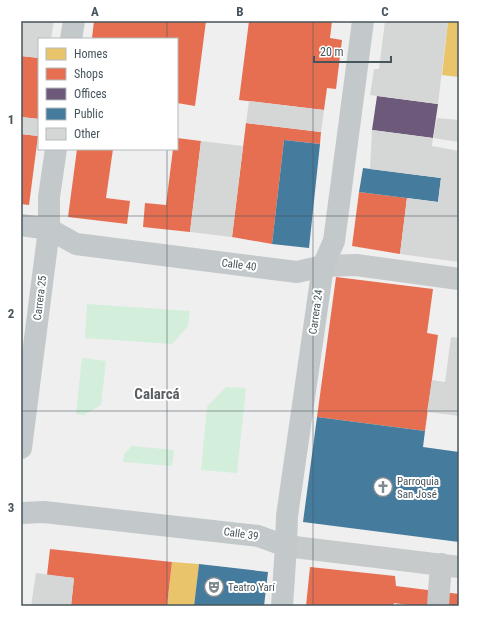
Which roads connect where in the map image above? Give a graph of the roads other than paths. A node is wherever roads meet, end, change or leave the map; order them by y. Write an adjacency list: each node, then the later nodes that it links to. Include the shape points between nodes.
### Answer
1 (74, 21): 3 (main road)
2 (363, 21): 7 (main road, Carrera 24, via 334,241)
3 (71, 38)
4 (56, 150): 6 (main road, Carrera 25, via 49,197)
5 (21, 226): 6 (main road, Calle 40)
6 (49, 230): 7 (main road, Calle 40, via 76,244 297,272); 9 (main road, Carrera 25)
7 (323, 266): 8 (street, Calle 40, via 356,265); 11 (main road, Carrera 24, via 287,516)
8 (459, 280)
9 (21, 448)
10 (21, 513): 11 (main road, Calle 39, via 44,512 258,536)
11 (286, 546): 12 (street, Calle 39); 14 (main road, Carrera 24)
12 (450, 565): 13 (street)
13 (439, 591)
14 (282, 606)

